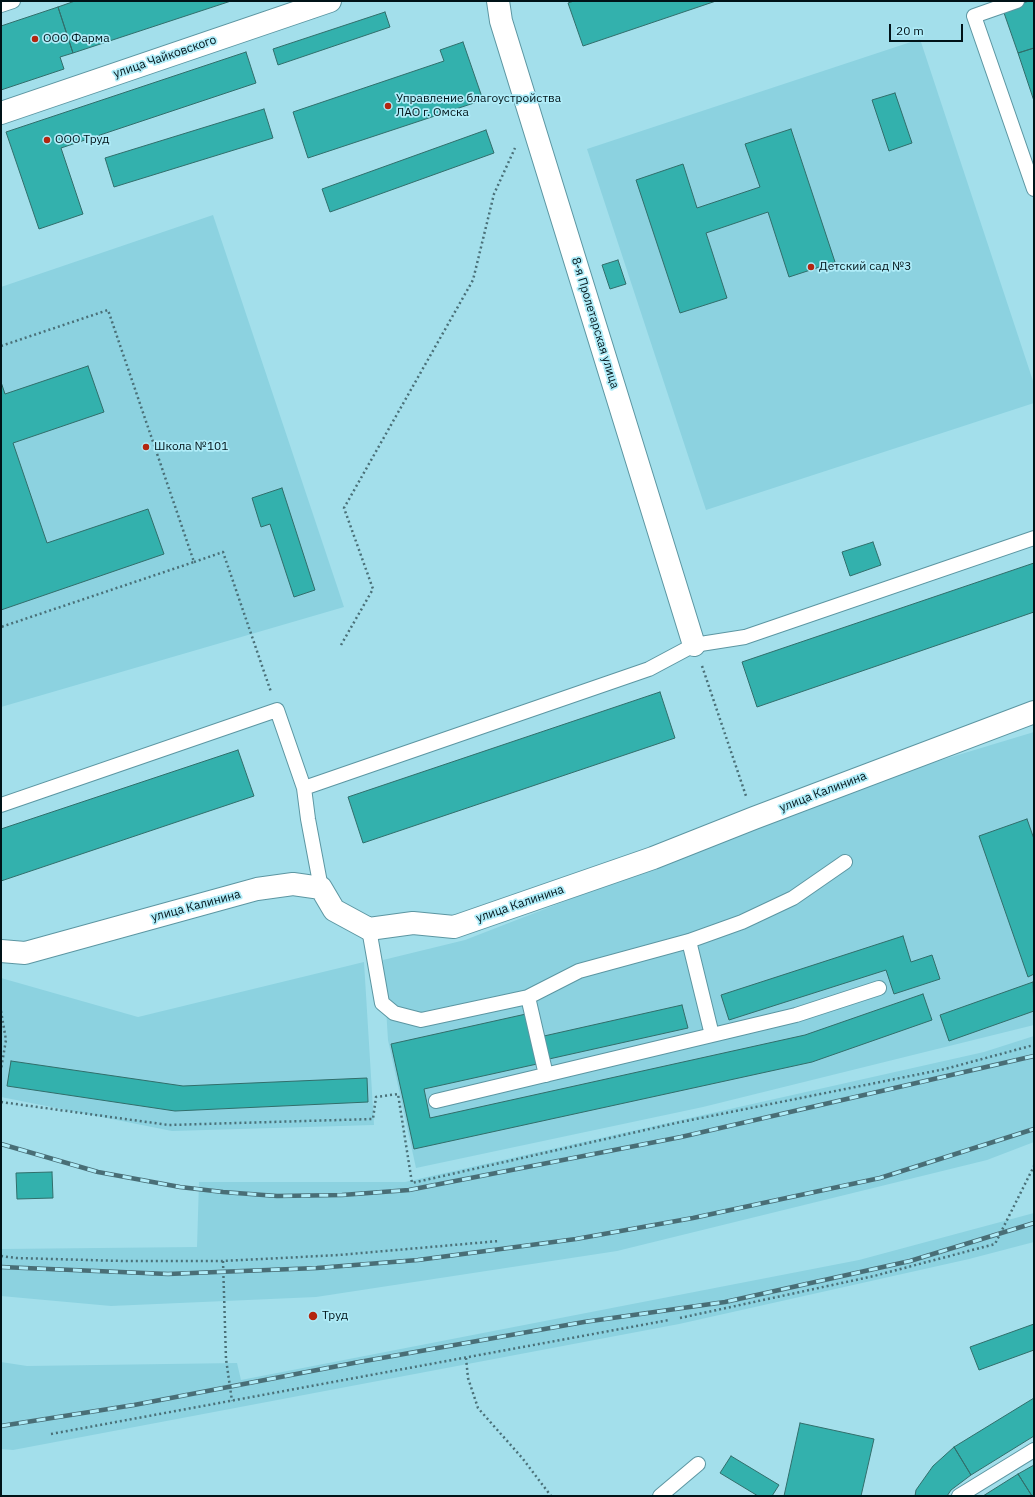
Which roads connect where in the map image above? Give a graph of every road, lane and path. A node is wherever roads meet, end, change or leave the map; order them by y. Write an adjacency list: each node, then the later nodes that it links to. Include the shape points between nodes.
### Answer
1 (13, 1): 5 (lane)
2 (330, 1): 6 (street, улица Чайковского)
3 (498, 1): 14 (street, 8-я Пролетарская улица, via 501,21)
4 (1017, 1): 8 (lane, via 974,16)
5 (1, 5)
6 (1, 113)
7 (515, 146): 13 (path, via 494,194 473,280 344,508 373,589)
8 (1034, 189)
9 (1, 346): 11 (path, via 108,310)
10 (1034, 538): 14 (lane, via 745,637)
11 (194, 562): 12 (path); 15 (path, via 224,552)
12 (1, 627)
13 (341, 644)
14 (694, 645): 17 (lane, via 649,669); 19 (path)
15 (277, 710): 17 (lane); 18 (lane)
16 (1034, 712): 19 (street, улица Калинина)
17 (304, 788): 21 (lane)
18 (1, 805)
19 (754, 818): 22 (street, улица Калинина, via 653,858 454,926 413,923)
20 (845, 862): 23 (lane, via 793,898 742,922)
21 (321, 888): 22 (street, via 334,910); 24 (street, улица Калинина, via 293,884 257,889 25,953)
22 (369, 929): 26 (lane, via 382,1003 394,1012 421,1020)
23 (689, 941): 26 (lane, via 580,971); 28 (lane)
24 (1, 951)
25 (879, 988): 28 (lane, via 796,1015)
26 (528, 997): 31 (lane)
27 (1, 1011): 30 (path, via 6,1040)
28 (712, 1035): 31 (lane)
29 (1034, 1045): 33 (path, via 945,1069 676,1122 412,1183 398,1094 376,1097 373,1119 169,1125)
30 (1, 1069)
31 (546, 1075): 32 (lane)
32 (436, 1101)
33 (1, 1102)
34 (1034, 1166): 38 (path, via 995,1244 874,1276)
35 (499, 1241): 37 (path, via 339,1255)
36 (1, 1256): 37 (path, via 123,1261)
37 (223, 1261): 41 (path, via 226,1359)
38 (680, 1318)
39 (669, 1320): 40 (path)
40 (466, 1358): 41 (path); 45 (path, via 468,1378 478,1408)
41 (232, 1401): 42 (path)
42 (51, 1434)
43 (1034, 1450): 47 (lane)
44 (698, 1464): 46 (lane)
45 (551, 1496)
46 (660, 1496)
47 (959, 1496)

